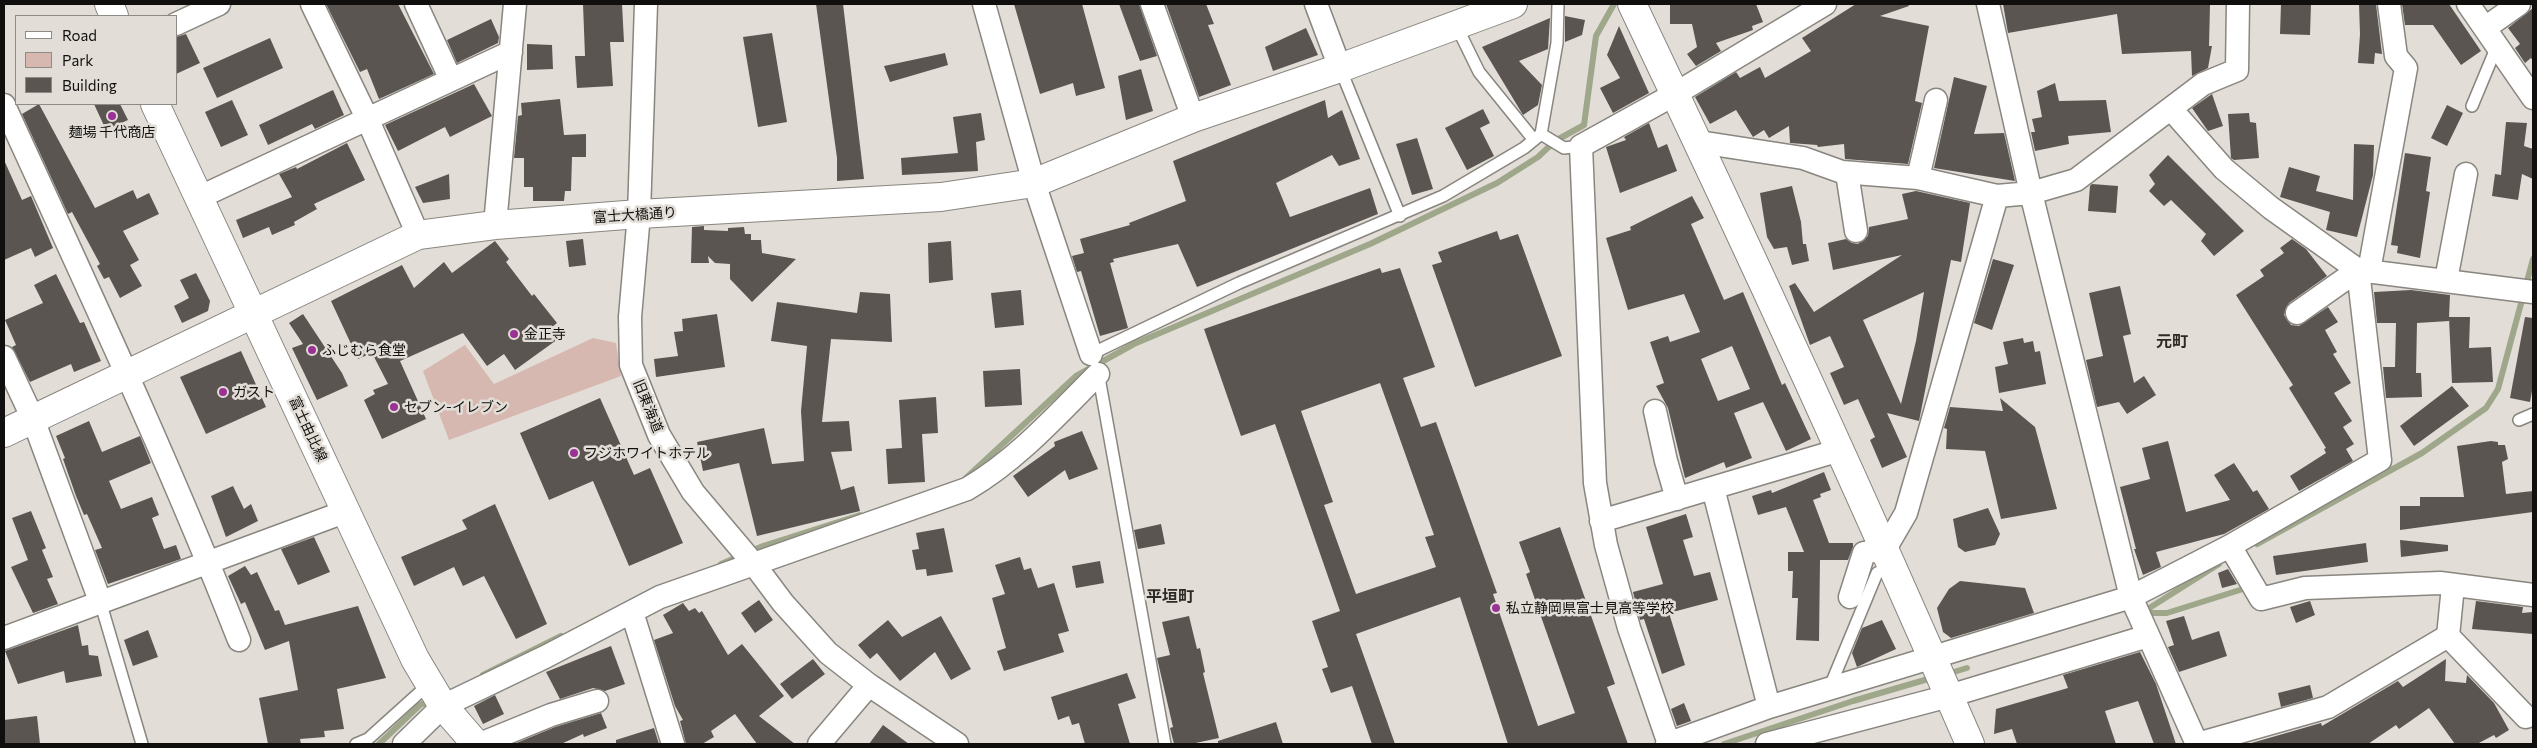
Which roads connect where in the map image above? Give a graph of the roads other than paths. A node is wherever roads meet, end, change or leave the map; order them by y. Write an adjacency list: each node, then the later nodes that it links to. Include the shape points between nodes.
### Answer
1 (218, 4): 18 (street)
2 (312, 4): 31 (street)
3 (416, 4): 23 (street)
4 (514, 4): 21 (street)
5 (646, 4): 43 (street, 旧東海道)
6 (984, 4): 39 (street)
7 (1152, 4): 32 (street)
8 (1316, 4): 22 (street)
9 (1513, 4): 19 (street, 富士大橋通り)
10 (1558, 4): 33 (lane, via 1558,43)
11 (1632, 4): 24 (street)
12 (1825, 4): 24 (street)
13 (1988, 4): 40 (street)
14 (2238, 4): 30 (street, via 2237,70 2203,84)
15 (2389, 4): 48 (street, via 2396,56 2406,68)
16 (2468, 4): 20 (street)
17 (2519, 4): 20 (street)
18 (178, 23)
19 (1456, 24): 22 (street, 富士大橋通り); 33 (lane, via 1479,72)
20 (2491, 37): 25 (street); 29 (lane)
21 (511, 52): 23 (street); 45 (street)
22 (1340, 68): 32 (street, 富士大橋通り); 44 (lane)
23 (451, 80): 31 (street)
24 (1675, 94): 34 (street); 35 (street)
25 (2533, 98)
26 (1936, 100): 38 (street)
27 (8, 103): 55 (street)
28 (155, 105): 42 (street, 富士由比線)
29 (2472, 106)
30 (2171, 109): 40 (street, via 2076,180); 48 (street, via 2224,169 2271,208)
31 (368, 118): 42 (street); 47 (street)
32 (1193, 118): 39 (street, 富士大橋通り)
33 (1538, 137): 35 (lane); 44 (lane, via 1443,196)
34 (1699, 142): 36 (street, via 1803,158); 61 (street)
35 (1572, 147): 65 (street)
36 (1847, 173): 38 (street); 46 (street)
37 (2466, 174): 49 (street)
38 (1918, 178): 41 (street)
39 (1034, 183): 43 (street, 富士大橋通り, via 940,197); 54 (street)
40 (2031, 193): 41 (street); 73 (street)
41 (1998, 196): 67 (street, via 1906,513)
42 (200, 197): 51 (street, 富士由比線)
43 (639, 214): 45 (street, 富士大橋通り); 69 (street, 旧東海道, via 630,317 631,365 659,435 693,492)
44 (1400, 216): 54 (lane, via 1239,283)
45 (495, 225): 47 (street, 富士大橋通り)
46 (1856, 231)
47 (418, 235): 51 (street, 富士大橋通り)
48 (2364, 270): 49 (street); 52 (street); 66 (street, via 2380,460)
49 (2446, 280): 50 (street)
50 (2533, 292)
51 (254, 314): 55 (street, 富士大橋通り); 64 (street, 富士由比線)
52 (2297, 314)
53 (4, 357): 58 (street)
54 (1095, 364): 69 (street, via 1014,456 967,489); 96 (lane)
55 (127, 375): 58 (street, 富士大橋通り); 68 (street)
56 (1655, 411): 63 (street)
57 (2533, 414): 59 (lane)
58 (33, 419): 60 (street, 富士大橋通り); 74 (street)
59 (2519, 420)
60 (4, 433)
61 (1840, 450): 62 (street); 67 (street)
62 (1713, 488): 63 (street); 86 (street)
63 (1677, 499): 65 (street)
64 (346, 511): 68 (street); 83 (street, 富士由比線)
65 (1601, 521): 97 (street, via 1629,628)
66 (2230, 546): 70 (street, via 2260,599 2305,588 2430,583); 73 (street)
67 (1888, 558): 72 (street, via 1864,554); 80 (street); 82 (lane, via 1877,573)
68 (209, 563): 74 (street); 79 (street)
69 (753, 563): 75 (street, via 660,597); 81 (street, 旧東海道, via 783,603 828,653)
70 (2453, 586): 71 (street); 77 (street)
71 (2533, 595)
72 (1850, 597)
73 (2132, 600): 76 (street); 80 (street)
74 (100, 601): 78 (street); 88 (lane)
75 (632, 612): 83 (street); 93 (street)
76 (2147, 634): 84 (street); 100 (street)
77 (2448, 636): 87 (street); 100 (street, via 2328,707)
78 (4, 638)
79 (240, 640)
80 (1933, 657): 82 (street); 84 (street)
81 (869, 686): 94 (street); 95 (street, 旧東海道)
82 (1829, 689): 86 (street)
83 (436, 695): 89 (lane); 90 (street); 91 (street, 富士由比線)
84 (1949, 696): 98 (street); 99 (street)
85 (598, 701): 92 (street, via 551,715)
86 (1769, 707): 97 (street)
87 (2526, 717)
88 (142, 744)
89 (356, 744)
90 (404, 744)
91 (476, 744)
92 (480, 744)
93 (673, 744)
94 (819, 744)
95 (957, 744)
96 (1165, 744)
97 (1668, 744)
98 (1767, 744)
99 (1970, 744)
100 (2197, 744)

